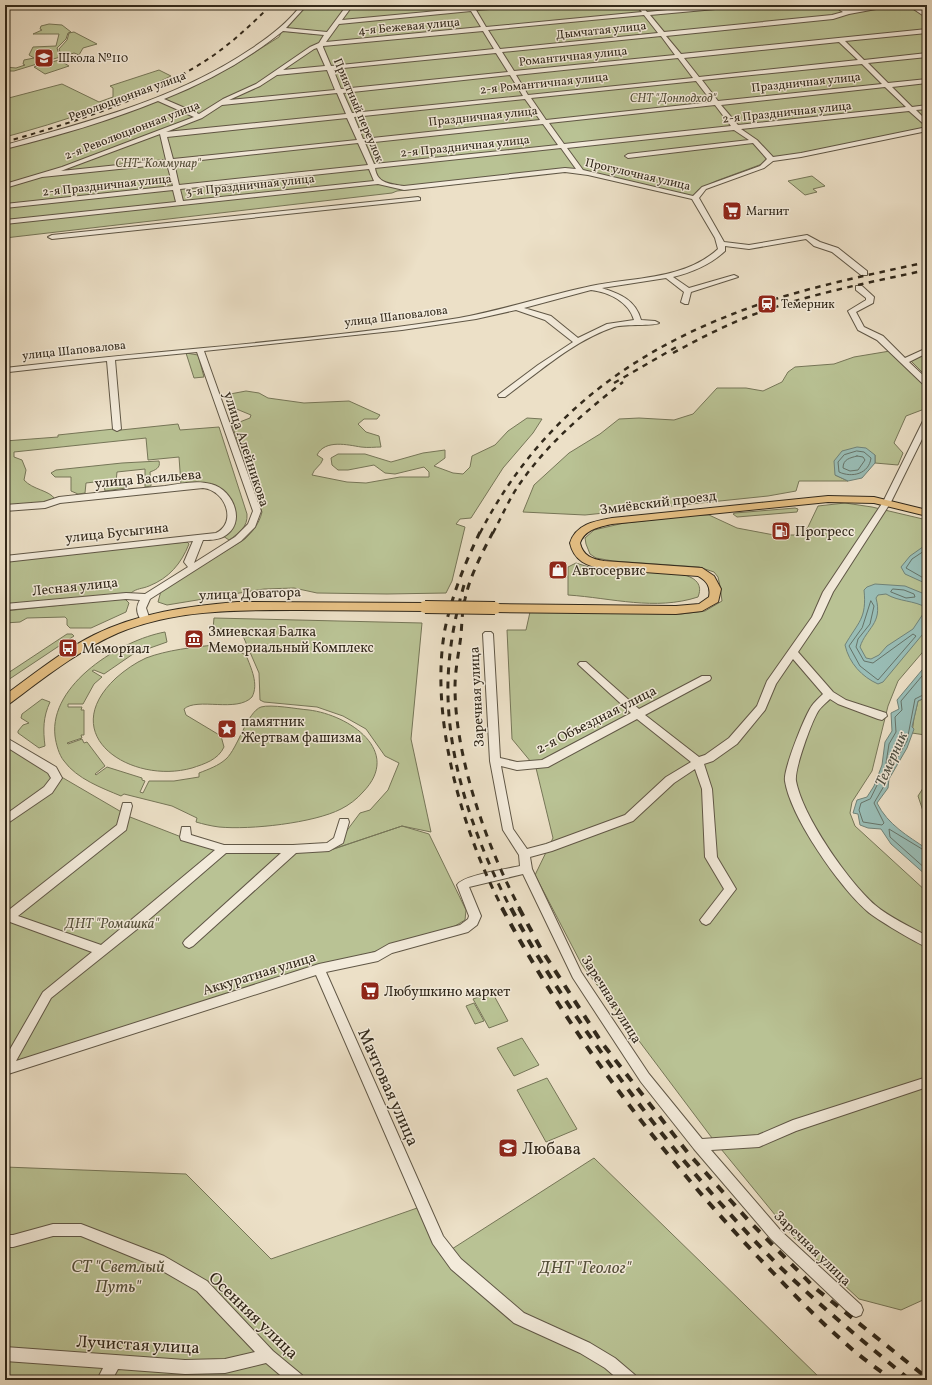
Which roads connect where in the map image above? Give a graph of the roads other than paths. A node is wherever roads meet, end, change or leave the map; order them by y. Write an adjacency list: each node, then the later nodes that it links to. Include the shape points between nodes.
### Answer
1 (304, 5): 14 (street, Революционная улица)
2 (350, 5): 13 (street, 2-я Революционная улица)
3 (515, 5): 9 (street)
4 (638, 5): 11 (street)
5 (737, 5): 11 (street, 4-я Бежевая улица)
6 (835, 5): 10 (street)
7 (914, 6): 8 (street, Дымчатая улица); 10 (street, Дымчатая улица, via 876,7); 12 (street)
8 (927, 6)
9 (471, 7): 13 (street); 15 (street)
10 (848, 12): 18 (street, Дымчатая улица, via 833,17)
11 (645, 14): 15 (street, 4-я Бежевая улица); 18 (street)
12 (927, 16)
13 (338, 22): 17 (street, 2-я Революционная улица)
14 (282, 30): 17 (street); 33 (street, Революционная улица, via 242,59)
15 (486, 30): 20 (street, 4-я Бежевая улица); 21 (street)
16 (927, 31): 19 (street, Романтичная улица)
17 (327, 34): 20 (street, 2-я Революционная улица)
18 (662, 35): 21 (street, Дымчатая улица); 23 (street)
19 (840, 39): 23 (street, Романтичная улица); 24 (street)
20 (321, 44): 25 (street, Приятный переулок); 26 (street, 2-я Революционная улица)
21 (498, 51): 25 (street, Дымчатая улица); 27 (street)
22 (927, 55): 24 (street, 2-я Романтичная улица)
23 (680, 56): 27 (street, Романтичная улица); 28 (street)
24 (862, 62): 28 (street, 2-я Романтичная улица); 30 (street)
25 (329, 67): 26 (street, Дымчатая улица); 31 (street, Приятный переулок)
26 (276, 73): 35 (street, 2-я Революционная улица)
27 (512, 73): 31 (street, Романтичная улица); 32 (street)
28 (697, 78): 32 (street, 2-я Романтичная улица); 34 (street)
29 (927, 81): 30 (street, Праздничная улица)
30 (886, 85): 34 (street, Праздничная улица); 37 (street)
31 (338, 90): 35 (street, Романтичная улица); 38 (street, Приятный переулок)
32 (526, 96): 38 (street, 2-я Романтичная улица); 40 (street)
33 (158, 99): 39 (street); 48 (street, Революционная улица)
34 (716, 102): 40 (street, Праздничная улица); 42 (street)
35 (222, 103): 39 (street, 2-я Революционная улица)
36 (927, 107): 37 (street, 2-я Праздничная улица)
37 (911, 109): 41 (street); 42 (street, 2-я Праздничная улица)
38 (350, 114): 44 (street, 2-я Романтичная улица); 45 (street, Приятный переулок)
39 (200, 117): 44 (street, 2-я Революционная улица)
40 (542, 120): 45 (street, Праздничная улица); 47 (street)
41 (927, 125)
42 (737, 129): 46 (street); 47 (street, 2-я Праздничная улица)
43 (927, 129): 50 (street, Прогулочная улица)
44 (163, 133): 51 (street); 54 (street, 2-я Революционная улица)
45 (359, 140): 51 (street, Праздничная улица); 52 (street, Приятный переулок)
46 (755, 141): 49 (street); 50 (street)
47 (563, 146): 52 (street, 2-я Праздничная улица); 53 (street)
48 (5, 147)
49 (628, 156)
50 (771, 159): 58 (street, Прогулочная улица, via 762,167 704,188)
51 (170, 161): 54 (street, Праздничная улица); 57 (street)
52 (372, 167): 55 (street, Приятный переулок, via 372,176); 57 (street, 2-я Праздничная улица)
53 (581, 172): 55 (street, Прогулочная улица, via 565,170 404,188); 58 (street, Прогулочная улица)
54 (42, 174): 56 (street, 2-я Революционная улица)
55 (378, 182): 60 (street, 3-я Праздничная улица)
56 (5, 186)
57 (176, 189): 60 (street); 61 (street, 2-я Праздничная улица)
58 (695, 198): 64 (street)
59 (418, 199): 63 (street)
60 (180, 203): 62 (street, 3-я Праздничная улица)
61 (5, 206)
62 (5, 222)
63 (52, 237)
64 (722, 244): 65 (street, via 749,247 807,237 817,244 835,250); 66 (street, улица Шаповалова, via 719,253 706,261 689,270)
65 (864, 273)
66 (668, 276): 68 (street, улица Шаповалова); 70 (street)
67 (734, 277): 70 (street)
68 (592, 288): 72 (street, улица Шаповалова); 73 (street, via 617,296 631,304)
69 (859, 288): 79 (street, via 870,297 870,300 852,312 861,328 880,338)
70 (688, 291): 71 (street)
71 (685, 302)
72 (518, 308): 75 (street, via 548,318); 76 (street, улица Шаповалова, via 458,320)
73 (638, 321): 74 (street); 75 (street, via 610,326)
74 (655, 323)
75 (578, 342): 83 (street)
76 (200, 350): 78 (street, улица Шаповалова); 91 (street, улица Алейникова, via 257,511 255,521 244,533)
77 (927, 350): 79 (street)
78 (111, 358): 80 (street, улица Шаповалова); 85 (street)
79 (904, 362): 81 (street)
80 (5, 370): 82 (street)
81 (927, 383)
82 (5, 388)
83 (502, 395)
84 (927, 421): 86 (street)
85 (117, 429)
86 (887, 502): 88 (main road, Змиёвский проезд); 94 (main road, Змиёвский проезд, bridge, via 828,499 612,521 594,525 579,534 575,543 578,553 587,561 604,565 698,571 711,578 716,594 714,599 702,607 676,610); 97 (street, via 828,592 816,618)
87 (5, 508): 89 (street, улица Васильева, via 45,505 59,500 211,486 224,496 231,507 232,519 230,526 220,535)
88 (927, 513)
89 (199, 538): 90 (street, улица Бусыгина); 91 (street, via 189,562)
90 (5, 559)
91 (193, 568): 92 (street, улица Алейникова)
92 (147, 597): 93 (street, Лесная улица, via 126,596); 95 (street, via 141,605)
93 (5, 607)
94 (425, 607): 95 (main road, улица Доватора, via 237,606 183,612)
95 (144, 620): 101 (main road, улица Доватора, via 99,638)
96 (488, 634): 105 (street, Заречная улица)
97 (792, 652): 100 (street); 106 (street, via 771,683 761,707 733,740 709,758)
98 (583, 664): 102 (street)
99 (706, 678): 102 (street, 2-я Объездная улица)
100 (829, 694): 103 (street, via 842,702); 117 (street, via 815,708 801,738 790,780 801,811 815,838 856,893 872,909)
101 (5, 701)
102 (639, 715): 105 (street, 2-я Объездная улица, via 544,764 517,766); 106 (street)
103 (882, 716)
104 (5, 741): 108 (street, via 52,770 57,778 48,790)
105 (495, 761): 113 (street, Заречная улица, via 508,830)
106 (698, 762): 113 (street, via 670,780 629,818 548,848); 116 (street, via 707,788 711,858 730,890)
107 (127, 806): 115 (street, via 122,827)
108 (5, 821)
109 (344, 822): 112 (street, via 339,840 329,847)
110 (186, 830): 111 (street, via 185,837)
111 (224, 849): 112 (street); 119 (street)
112 (293, 850): 118 (street)
113 (524, 854): 114 (street, Заречная улица)
114 (526, 869): 120 (street, Аккуратная улица, via 463,885 475,916 473,922 464,929 389,949 366,960); 123 (street, Заречная улица, via 577,975 645,1078)
115 (7, 918): 119 (street)
116 (706, 920)
117 (927, 942)
118 (189, 943)
119 (103, 951): 121 (street, via 48,995)
120 (319, 969): 121 (street, Аккуратная улица); 131 (street, Мачтовая улица, via 438,1240 456,1264 519,1318 585,1348 610,1363)
121 (5, 1069)
122 (927, 1082): 123 (street, via 793,1126 759,1141)
123 (699, 1145): 125 (street, Заречная улица, via 776,1235)
124 (5, 1241): 127 (street, Осенняя улица, via 54,1230 81,1230 159,1261 202,1286)
125 (856, 1310)
126 (5, 1354): 128 (street, Лучистая улица)
127 (268, 1356): 128 (street, Лучистая улица, via 225,1366 185,1367); 130 (street, Осенняя улица)
128 (114, 1362): 129 (street)
129 (104, 1380)
130 (297, 1380)
131 (630, 1380)

